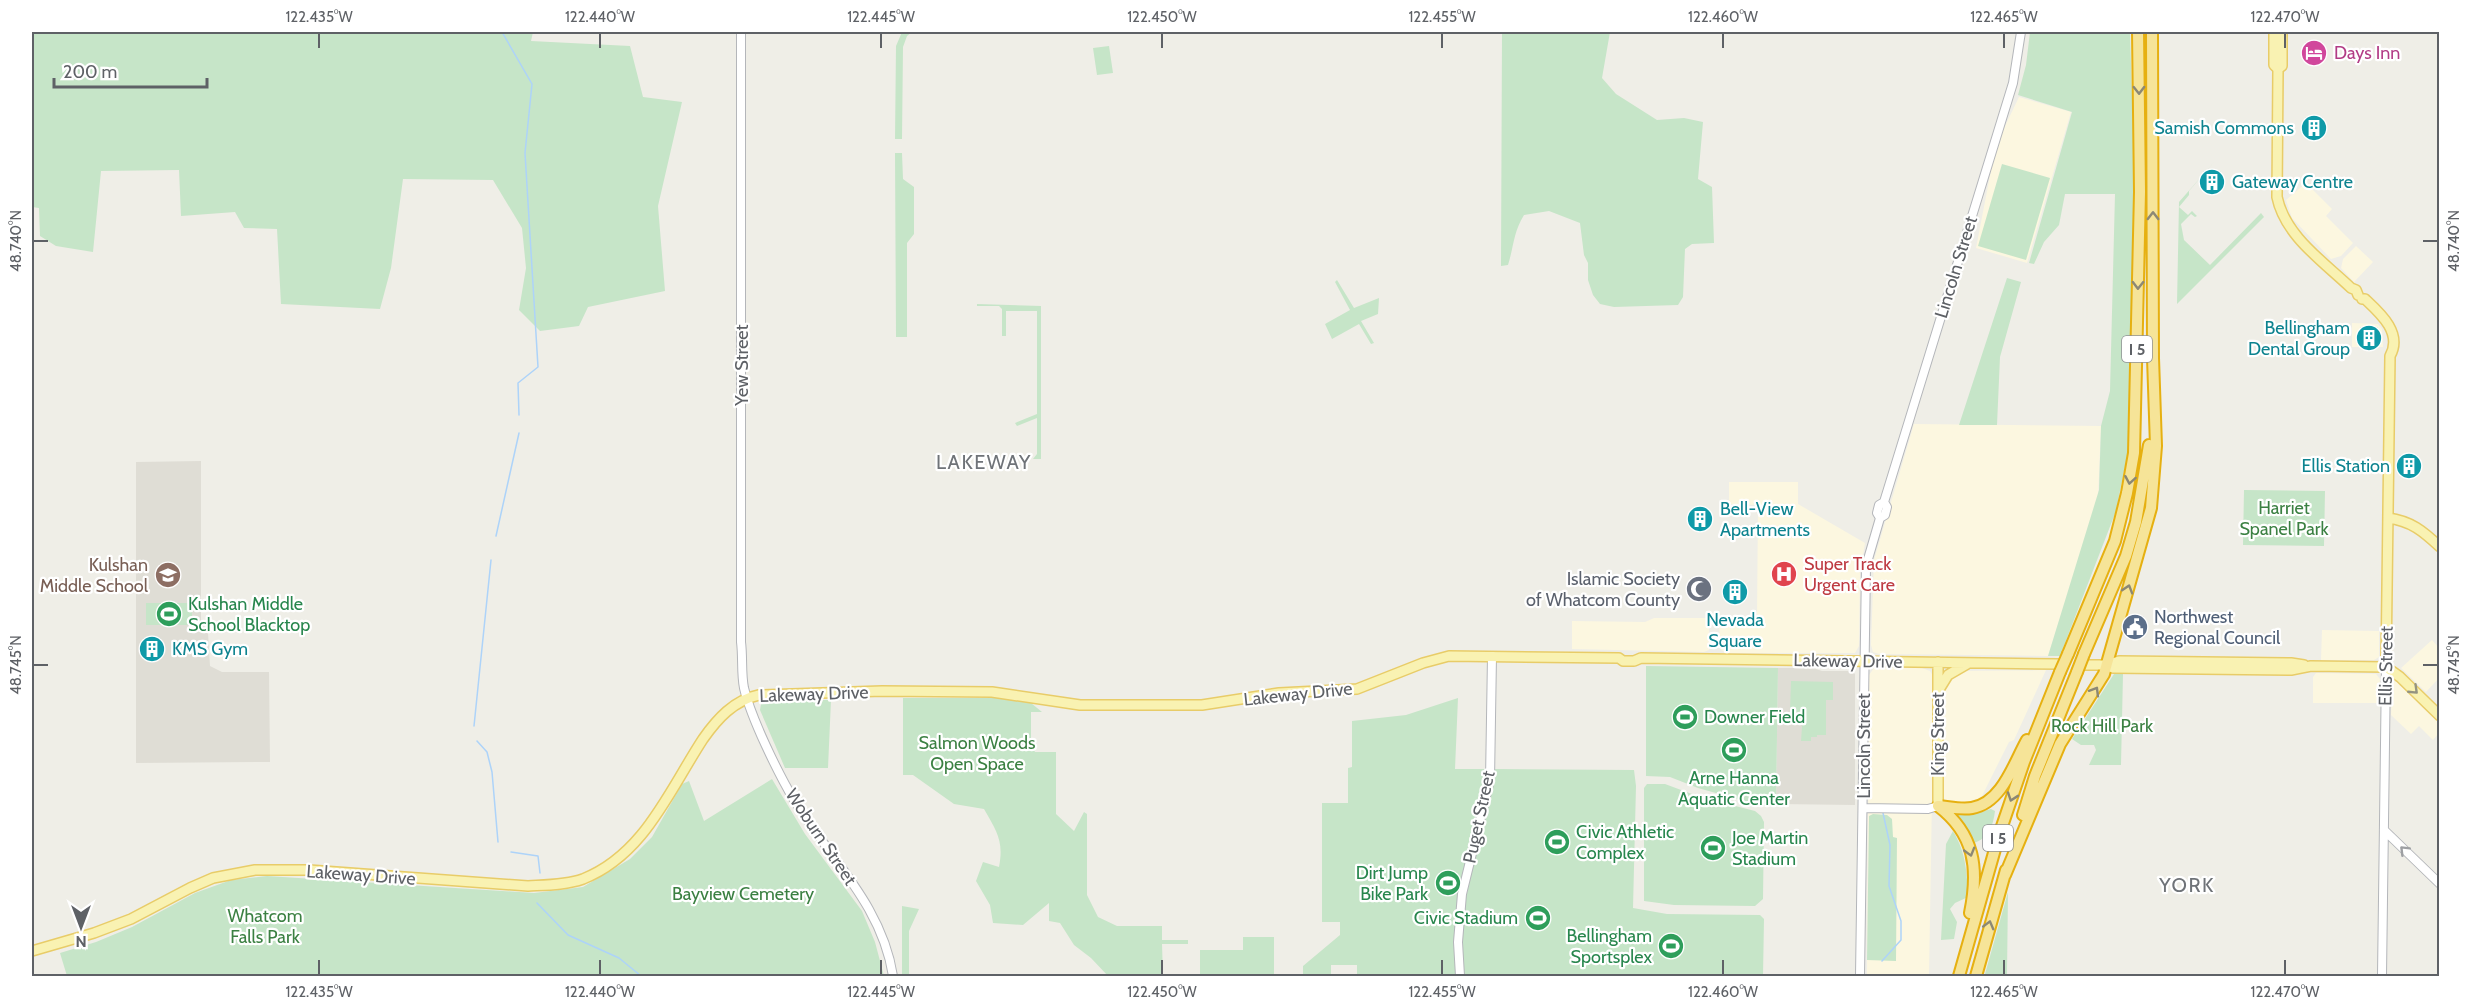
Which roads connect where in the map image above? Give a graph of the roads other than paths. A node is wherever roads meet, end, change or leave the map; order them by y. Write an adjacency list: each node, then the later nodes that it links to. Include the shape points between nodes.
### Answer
1 (741, 32): 22 (street, Yew Street, via 741,642)
2 (2021, 32): 12 (street, Lincoln Street, via 2013,82 1884,502 1877,513 1880,518 1866,566)
3 (2138, 32): 16 (highway, I 5, one-way to 16, via 2140,192 2134,453 2115,542)
4 (2152, 32): 8 (highway, I 5, one-way to 4)
5 (2274, 32): 7 (main road, via 2274,65)
6 (2282, 32): 7 (main road, via 2282,66)
7 (2278, 69): 9 (main road, Ellis Street, via 2279,207 2289,228 2387,325 2393,340)
8 (2153, 358): 16 (highway, I 5, via 2151,432 2136,522 2126,556); 17 (highway, one-way to 8, via 2151,508 2156,446)
9 (2388, 518): 10 (main road, via 2420,528); 19 (main road, Ellis Street)
10 (2439, 547)
11 (1492, 656): 12 (main road, Lakeway Drive, via 1623,661); 22 (main road, Lakeway Drive, via 1432,660 1351,690 1275,694 1208,705 1080,705 992,692 822,692); 32 (street, Puget Street, via 1490,780 1462,894)
12 (1865, 661): 13 (main road, Lakeway Drive); 26 (street, Lincoln Street)
13 (1938, 662): 15 (main road, Lakeway Drive); 21 (main road, King Street)
14 (2236, 662): 17 (main road, Lakeway Drive, via 2115,661); 18 (main road, Lakeway Drive); 20 (main road)
15 (1968, 663): 16 (main road, Lakeway Drive); 21 (main road, via 1945,678)
16 (2072, 664): 17 (main road, Lakeway Drive); 23 (highway, I 5); 28 (highway, I 5)
17 (2106, 665): 20 (main road, Lakeway Drive); 28 (highway, one-way to 17, via 2060,744 2097,688)
18 (2311, 666): 19 (main road, Lakeway Drive); 20 (main road, Lakeway Drive, via 2291,670)
19 (2386, 667): 24 (main road, one-way to 24); 27 (street, Ellis Street)
20 (2217, 669)
21 (1938, 696): 25 (main road, King Street)
22 (747, 697): 30 (main road, Lakeway Drive, via 714,723 637,843 617,860 583,879 528,886 309,870 255,870 213,878 131,919); 31 (street, Woburn Street, via 794,800 878,922)
23 (2048, 703): 25 (highway, via 1995,797 1969,809); 34 (highway, I 5, one-way to 34, via 1999,835)
24 (2439, 716)
25 (1938, 806): 26 (street); 34 (highway, one-way to 34, via 1950,815 1966,839 1975,870)
26 (1863, 808): 33 (street, Lincoln Street)
27 (2384, 830): 29 (street, one-way to 27); 36 (street, Ellis Street)
28 (2005, 874): 35 (highway, I 5, one-way to 28)
29 (2439, 884)
30 (32, 951)
31 (893, 976)
32 (1460, 976)
33 (1860, 976)
34 (1958, 976)
35 (1976, 976)
36 (2382, 976)

